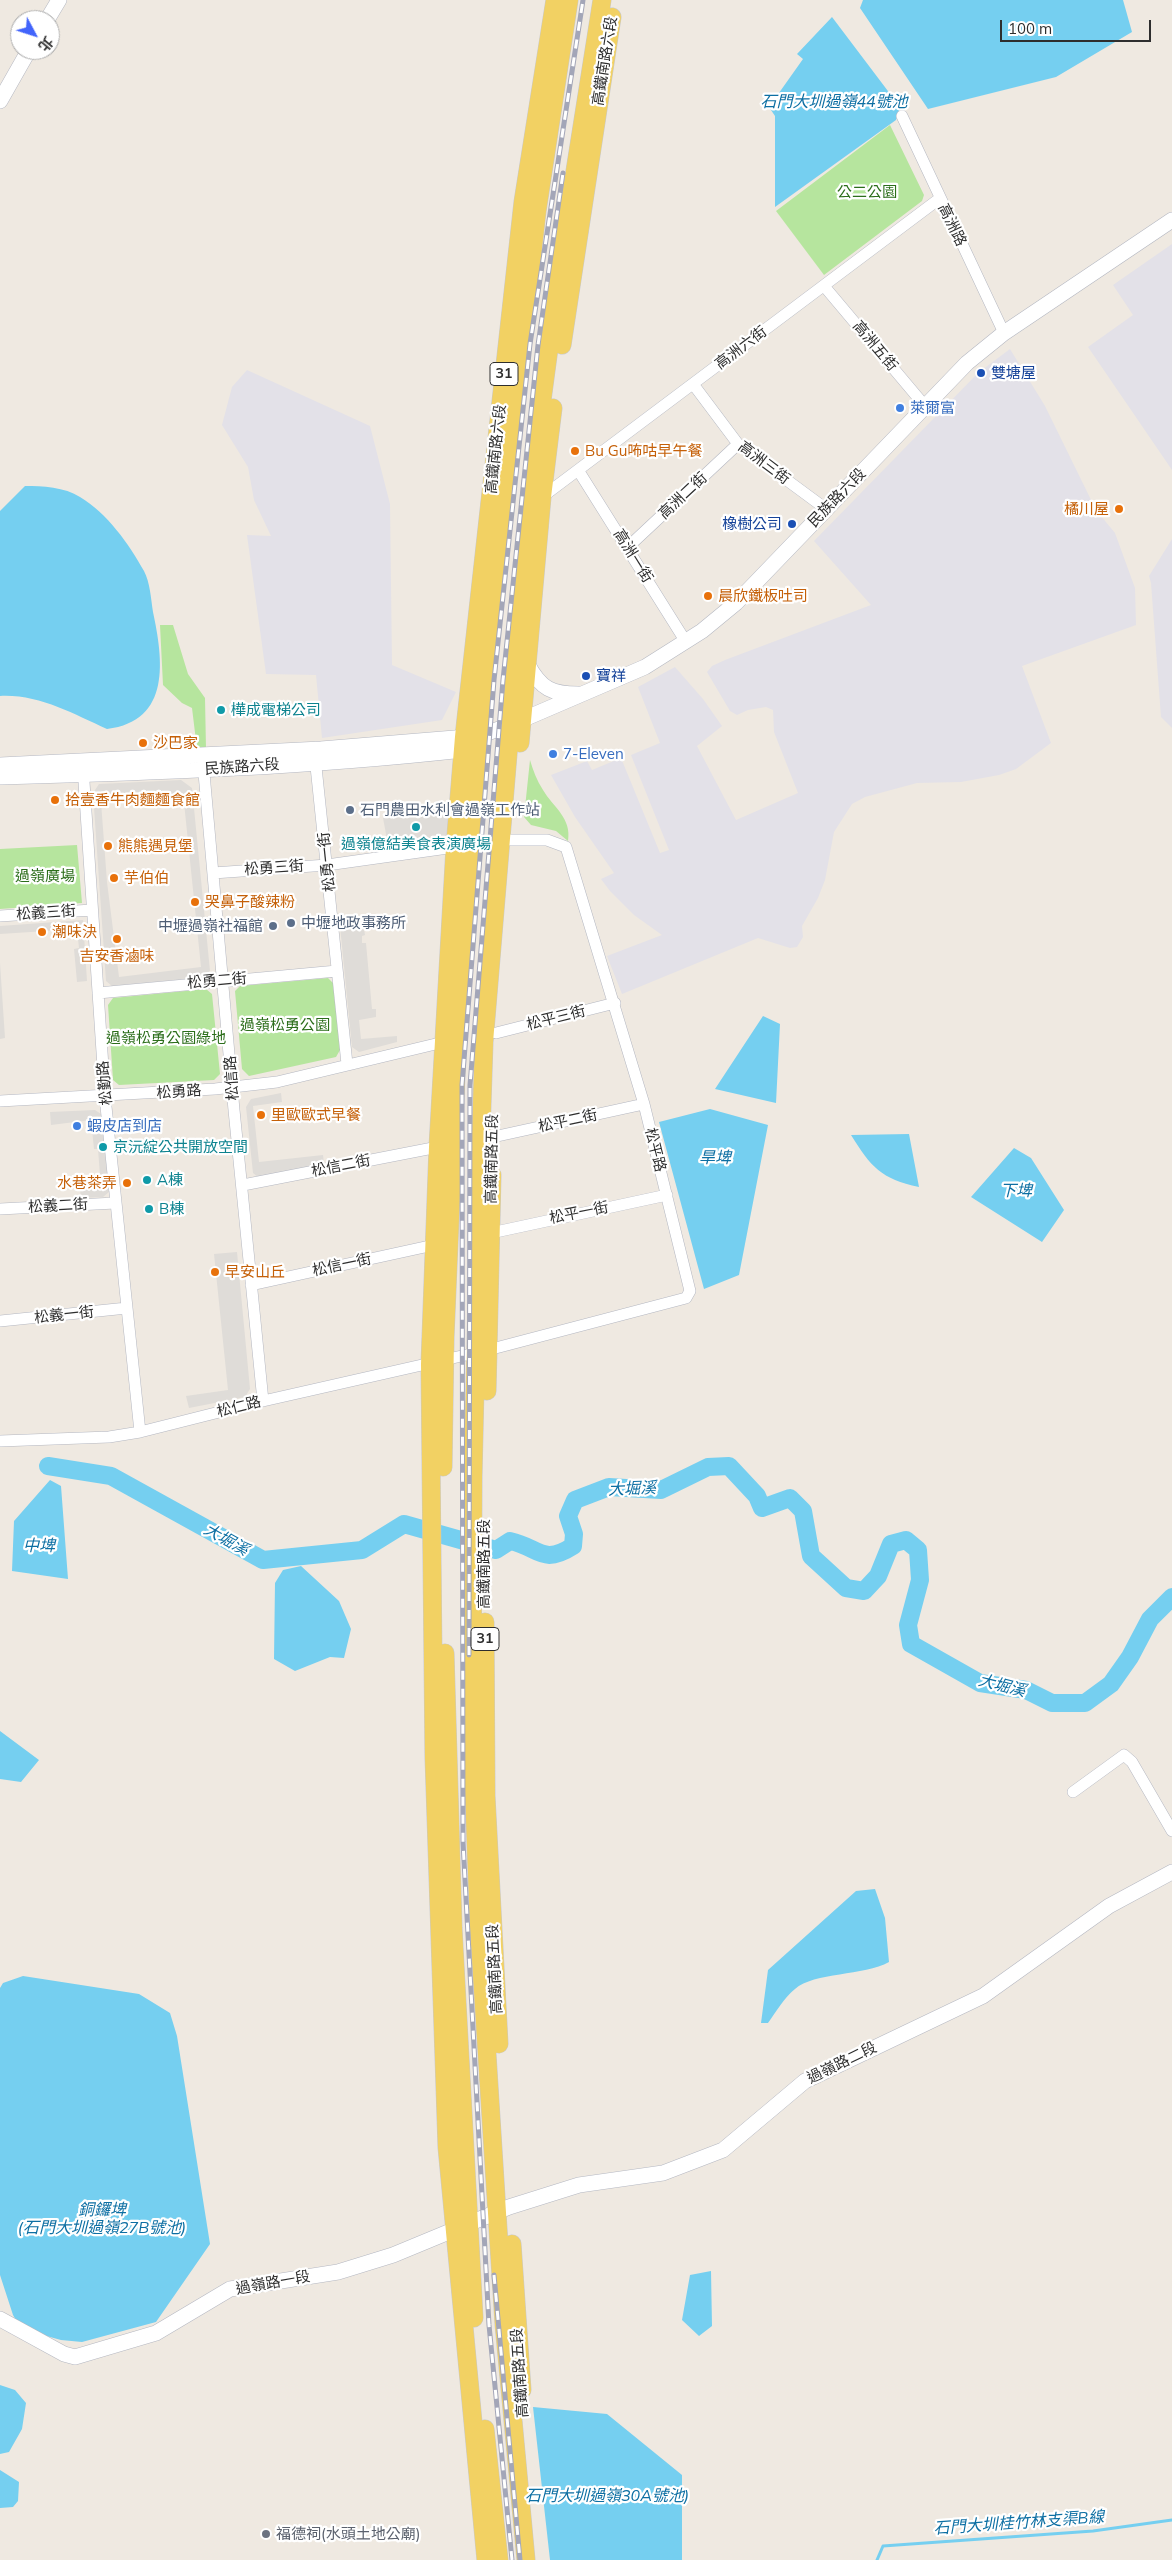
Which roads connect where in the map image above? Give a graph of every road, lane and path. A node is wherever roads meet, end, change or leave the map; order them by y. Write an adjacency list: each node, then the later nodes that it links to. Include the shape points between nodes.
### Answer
1 (555, 0): 9 (main road, 高鐵南路六段 / 31)
2 (569, 0): 12 (main road, 高鐵南路六段 / 31)
3 (602, 0): 8 (main road, 高鐵南路六段 / 31)
4 (614, 0): 11 (main road, 高鐵南路六段 / 31)
5 (23, 60): 6 (main road)
6 (0, 101)
7 (902, 116): 10 (street, 高洲路)
8 (578, 147): 11 (main road); 26 (main road, 高鐵南路六段 / 31, via 530,490)
9 (529, 161): 12 (main road); 27 (main road, 高鐵南路六段 / 31)
10 (940, 199): 14 (street, 高洲六街); 15 (street, 高洲路)
11 (582, 210): 20 (main road, 高鐵南路六段 / 31)
12 (536, 211): 27 (main road, 高鐵南路六段 / 31)
13 (1172, 220): 15 (main road, 民族路六段)
14 (824, 286): 16 (street, 高洲六街); 17 (street, 高洲五街)
15 (1004, 333): 17 (main road, 民族路六段, via 967,364)
16 (693, 384): 18 (street, 高洲三街); 19 (street, 高洲六街)
17 (926, 406): 21 (main road, 民族路六段)
18 (738, 444): 21 (street, 高洲三街); 22 (street, 高洲二街)
19 (578, 470): 20 (street, 高洲六街); 22 (street, 高洲一街)
20 (542, 497): 24 (main road, 高鐵南路六段 / 31)
21 (826, 509): 23 (main road, 民族路六段, via 736,603)
22 (628, 547): 23 (street, 高洲一街)
23 (686, 642): 25 (main road, 民族路六段, via 645,667)
24 (528, 666): 25 (main road, via 536,679 551,691); 26 (main road, 高鐵南路六段 / 31)
25 (582, 694): 26 (main road, 民族路六段)
26 (516, 722): 27 (main road, 民族路六段); 33 (main road, 高鐵南路五段 / 31); 61 (main road, 高鐵南路五段 / 31, via 484,1042)
27 (469, 741): 28 (main road, 民族路六段); 34 (main road, 31); 62 (main road, 31, via 457,1050)
28 (314, 756): 29 (main road, 民族路六段); 35 (street, 松勇一街)
29 (203, 762): 31 (main road, 民族路六段); 36 (street, 松信路)
30 (0, 764): 31 (main road, 民族路六段)
31 (83, 768): 32 (main road, 民族路六段); 37 (street, 松勤路)
32 (0, 777)
33 (511, 840): 42 (street, 松平路, via 547,840 566,847); 43 (main road, 高鐵南路五段 / 31)
34 (455, 847): 35 (street, 松勇三街); 44 (main road, 31)
35 (328, 864): 36 (street, 松勇三街); 39 (street, 松勇一街)
36 (213, 873): 40 (street, 松信路)
37 (92, 910): 38 (street, 松義三街); 41 (street, 松勤路)
38 (0, 916)
39 (337, 971): 40 (street, 松勇二街); 45 (street, 松勇一街)
40 (224, 980): 41 (street, 松勇二街); 46 (street, 松信路)
41 (98, 993): 47 (street, 松勤路)
42 (615, 1003): 43 (street, 松平三街); 49 (street, 松平路)
43 (496, 1033): 50 (main road, 高鐵南路五段 / 31)
44 (444, 1042): 45 (street, 松勇路); 51 (main road, 31)
45 (347, 1064): 46 (street, 松勇路, via 277,1082)
46 (233, 1088): 47 (street, 松勇路); 52 (street, 松信路)
47 (105, 1097): 48 (street, 松勇路); 54 (street, 松勤路)
48 (0, 1101)
49 (644, 1104): 50 (street, 松平二街); 53 (street, 松平路)
50 (493, 1137): 56 (main road, 高鐵南路五段 / 31)
51 (438, 1147): 52 (street, 松信二街); 57 (main road, 31)
52 (243, 1184): 58 (street, 松信路)
53 (667, 1195): 56 (street, 松平一街); 61 (street, 松平路, via 690,1291 686,1298)
54 (115, 1203): 55 (street, 松義二街); 59 (street, 松勤路)
55 (0, 1209)
56 (491, 1233): 61 (main road, 高鐵南路五段 / 31)
57 (434, 1245): 58 (street, 松信一街); 62 (main road, 31)
58 (251, 1285): 63 (street, 松信路)
59 (127, 1308): 60 (street, 松義一街); 64 (street, 松勤路)
60 (0, 1321)
61 (482, 1351): 62 (street, 松仁路); 66 (main road, 高鐵南路五段 / 31); 69 (main road, 高鐵南路五段 / 31)
62 (437, 1362): 63 (street, 松仁路); 67 (main road, 31); 70 (main road, 31)
63 (263, 1401): 64 (street, 松仁路)
64 (140, 1432): 65 (street, 松仁路, via 109,1437)
65 (0, 1442)
66 (472, 1735): 69 (main road); 74 (main road, 高鐵南路五段 / 31)
67 (434, 1756): 70 (main road); 76 (main road, 31, via 445,2099)
68 (1073, 1792): 71 (street, via 1124,1755 1132,1762)
69 (486, 1796): 73 (main road, 高鐵南路五段 / 31)
70 (448, 1811): 76 (main road, 31)
71 (1172, 1831)
72 (1172, 1872): 75 (main road, 過嶺路二段, via 1109,1906 983,1996 805,2081 723,2150 663,2173 579,2185)
73 (495, 1970): 74 (main road); 75 (main road, 高鐵南路五段 / 31)
74 (486, 2029): 75 (main road, 高鐵南路五段 / 31)
75 (504, 2209): 76 (main road, 過嶺路一段); 80 (main road, 高鐵南路五段 / 31, via 504,2324); 81 (main road, 高鐵南路五段 / 31)
76 (461, 2228): 77 (main road, 過嶺路一段, via 393,2255 338,2272 230,2290 156,2333 75,2357); 78 (main road, 31); 79 (main road, 31)
77 (0, 2319)
78 (486, 2560)
79 (499, 2560)
80 (526, 2560)
81 (538, 2560)

